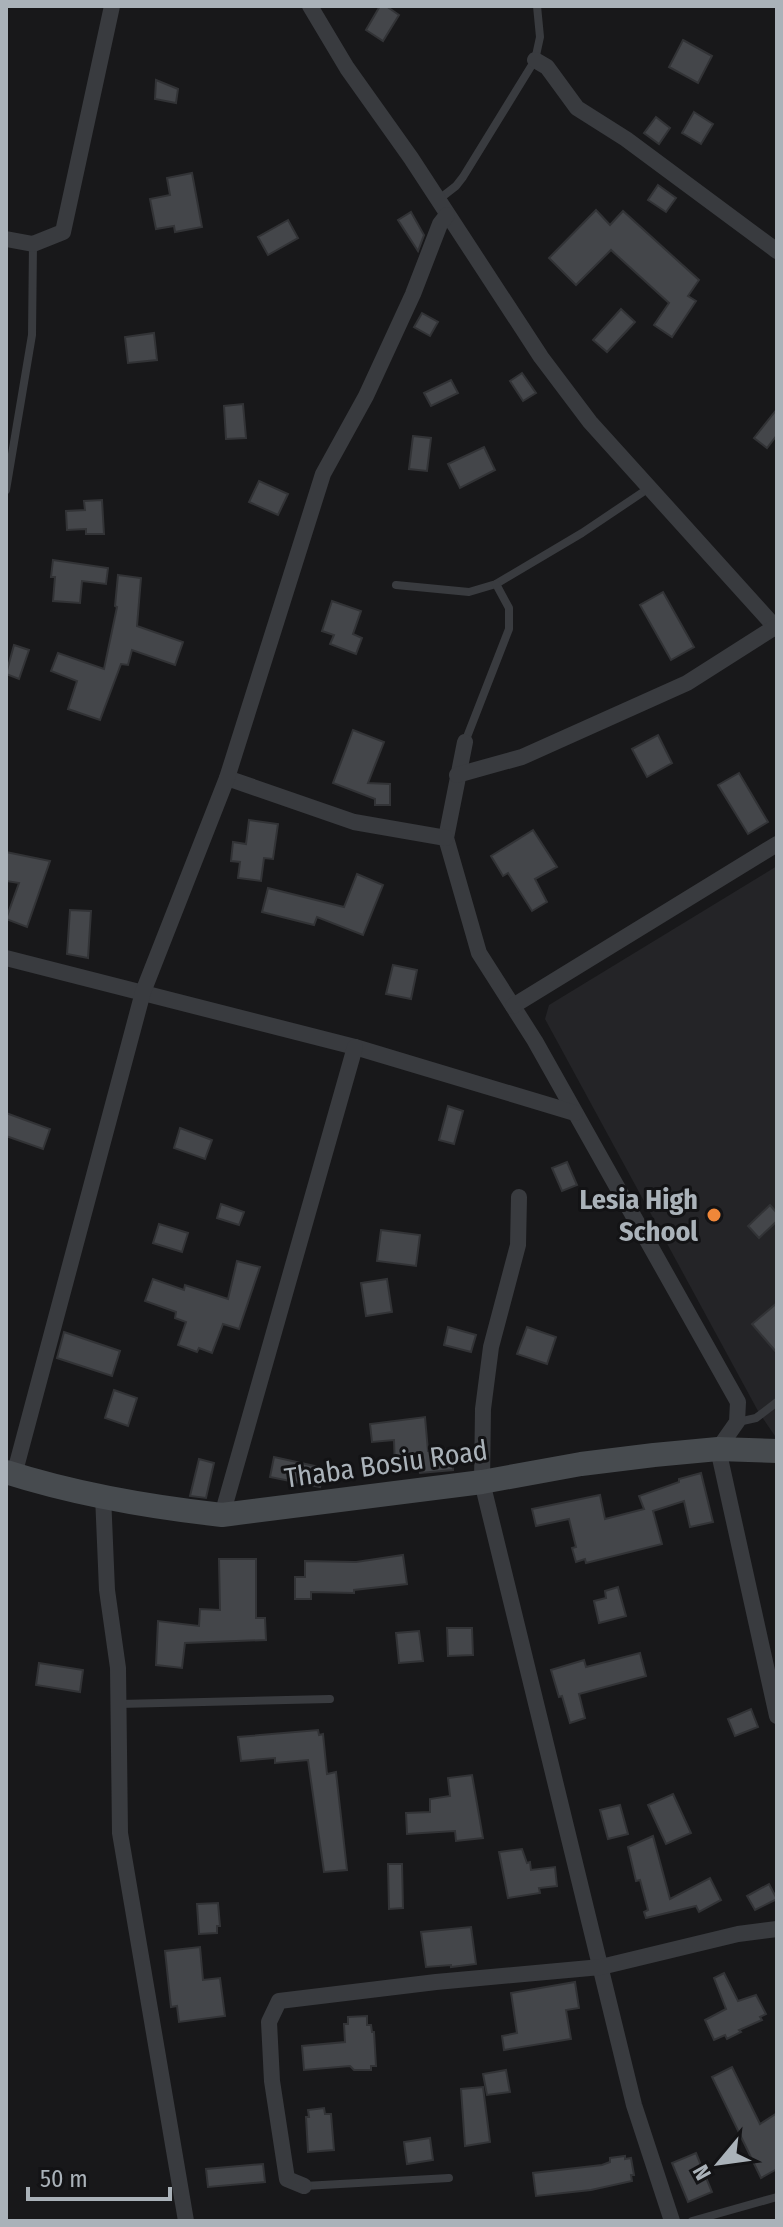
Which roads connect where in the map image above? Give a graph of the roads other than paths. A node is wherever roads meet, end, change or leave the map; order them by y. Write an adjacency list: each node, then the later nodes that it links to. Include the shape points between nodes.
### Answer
1 (112, 6): 8 (street, via 63,232)
2 (310, 6): 5 (street)
3 (537, 6): 4 (lane, via 540,37)
4 (535, 60): 5 (lane, via 463,177); 9 (street, via 547,67 577,108)
5 (438, 200): 6 (street)
6 (447, 215): 10 (street, via 541,357); 17 (street, via 366,396 323,474)
7 (6, 239): 8 (street)
8 (33, 244): 11 (lane, via 32,335)
9 (777, 251)
10 (649, 487): 12 (lane); 14 (street)
11 (6, 490)
12 (496, 584): 13 (lane, via 469,592); 15 (lane, via 509,608 509,629)
13 (396, 585)
14 (776, 628): 16 (street, via 687,683 522,757)
15 (465, 742): 16 (street)
16 (457, 775): 18 (street)
17 (227, 778): 18 (street, via 354,822); 21 (street)
18 (446, 838): 22 (street, via 479,953)
19 (777, 844): 22 (street)
20 (6, 958): 21 (street)
21 (143, 992): 23 (street); 30 (street)
22 (513, 1006): 24 (street)
23 (355, 1047): 24 (street); 33 (street)
24 (575, 1113): 27 (street, via 738,1402)
25 (519, 1197): 31 (street, via 518,1245 491,1347)
26 (777, 1402): 27 (lane, via 756,1418)
27 (737, 1422): 28 (street)
28 (718, 1449): 29 (street, Thaba Bosiu Road); 31 (street, Thaba Bosiu Road, via 581,1464); 34 (street)
29 (777, 1451)
30 (10, 1474): 32 (street, Thaba Bosiu Road)
31 (482, 1482): 33 (street, Thaba Bosiu Road); 39 (street)
32 (103, 1495): 33 (street, Thaba Bosiu Road); 36 (street)
33 (222, 1515)
34 (774, 1698): 37 (street)
35 (330, 1699): 36 (lane)
36 (119, 1704): 43 (street, via 120,1833)
37 (777, 1716)
38 (777, 1929): 39 (street)
39 (601, 1967): 41 (street, via 279,2001 269,2022 272,2081 287,2179); 44 (street, via 634,2105)
40 (449, 2178): 41 (lane)
41 (304, 2186)
42 (777, 2197): 45 (lane)
43 (186, 2221)
44 (672, 2221)
45 (692, 2221)

